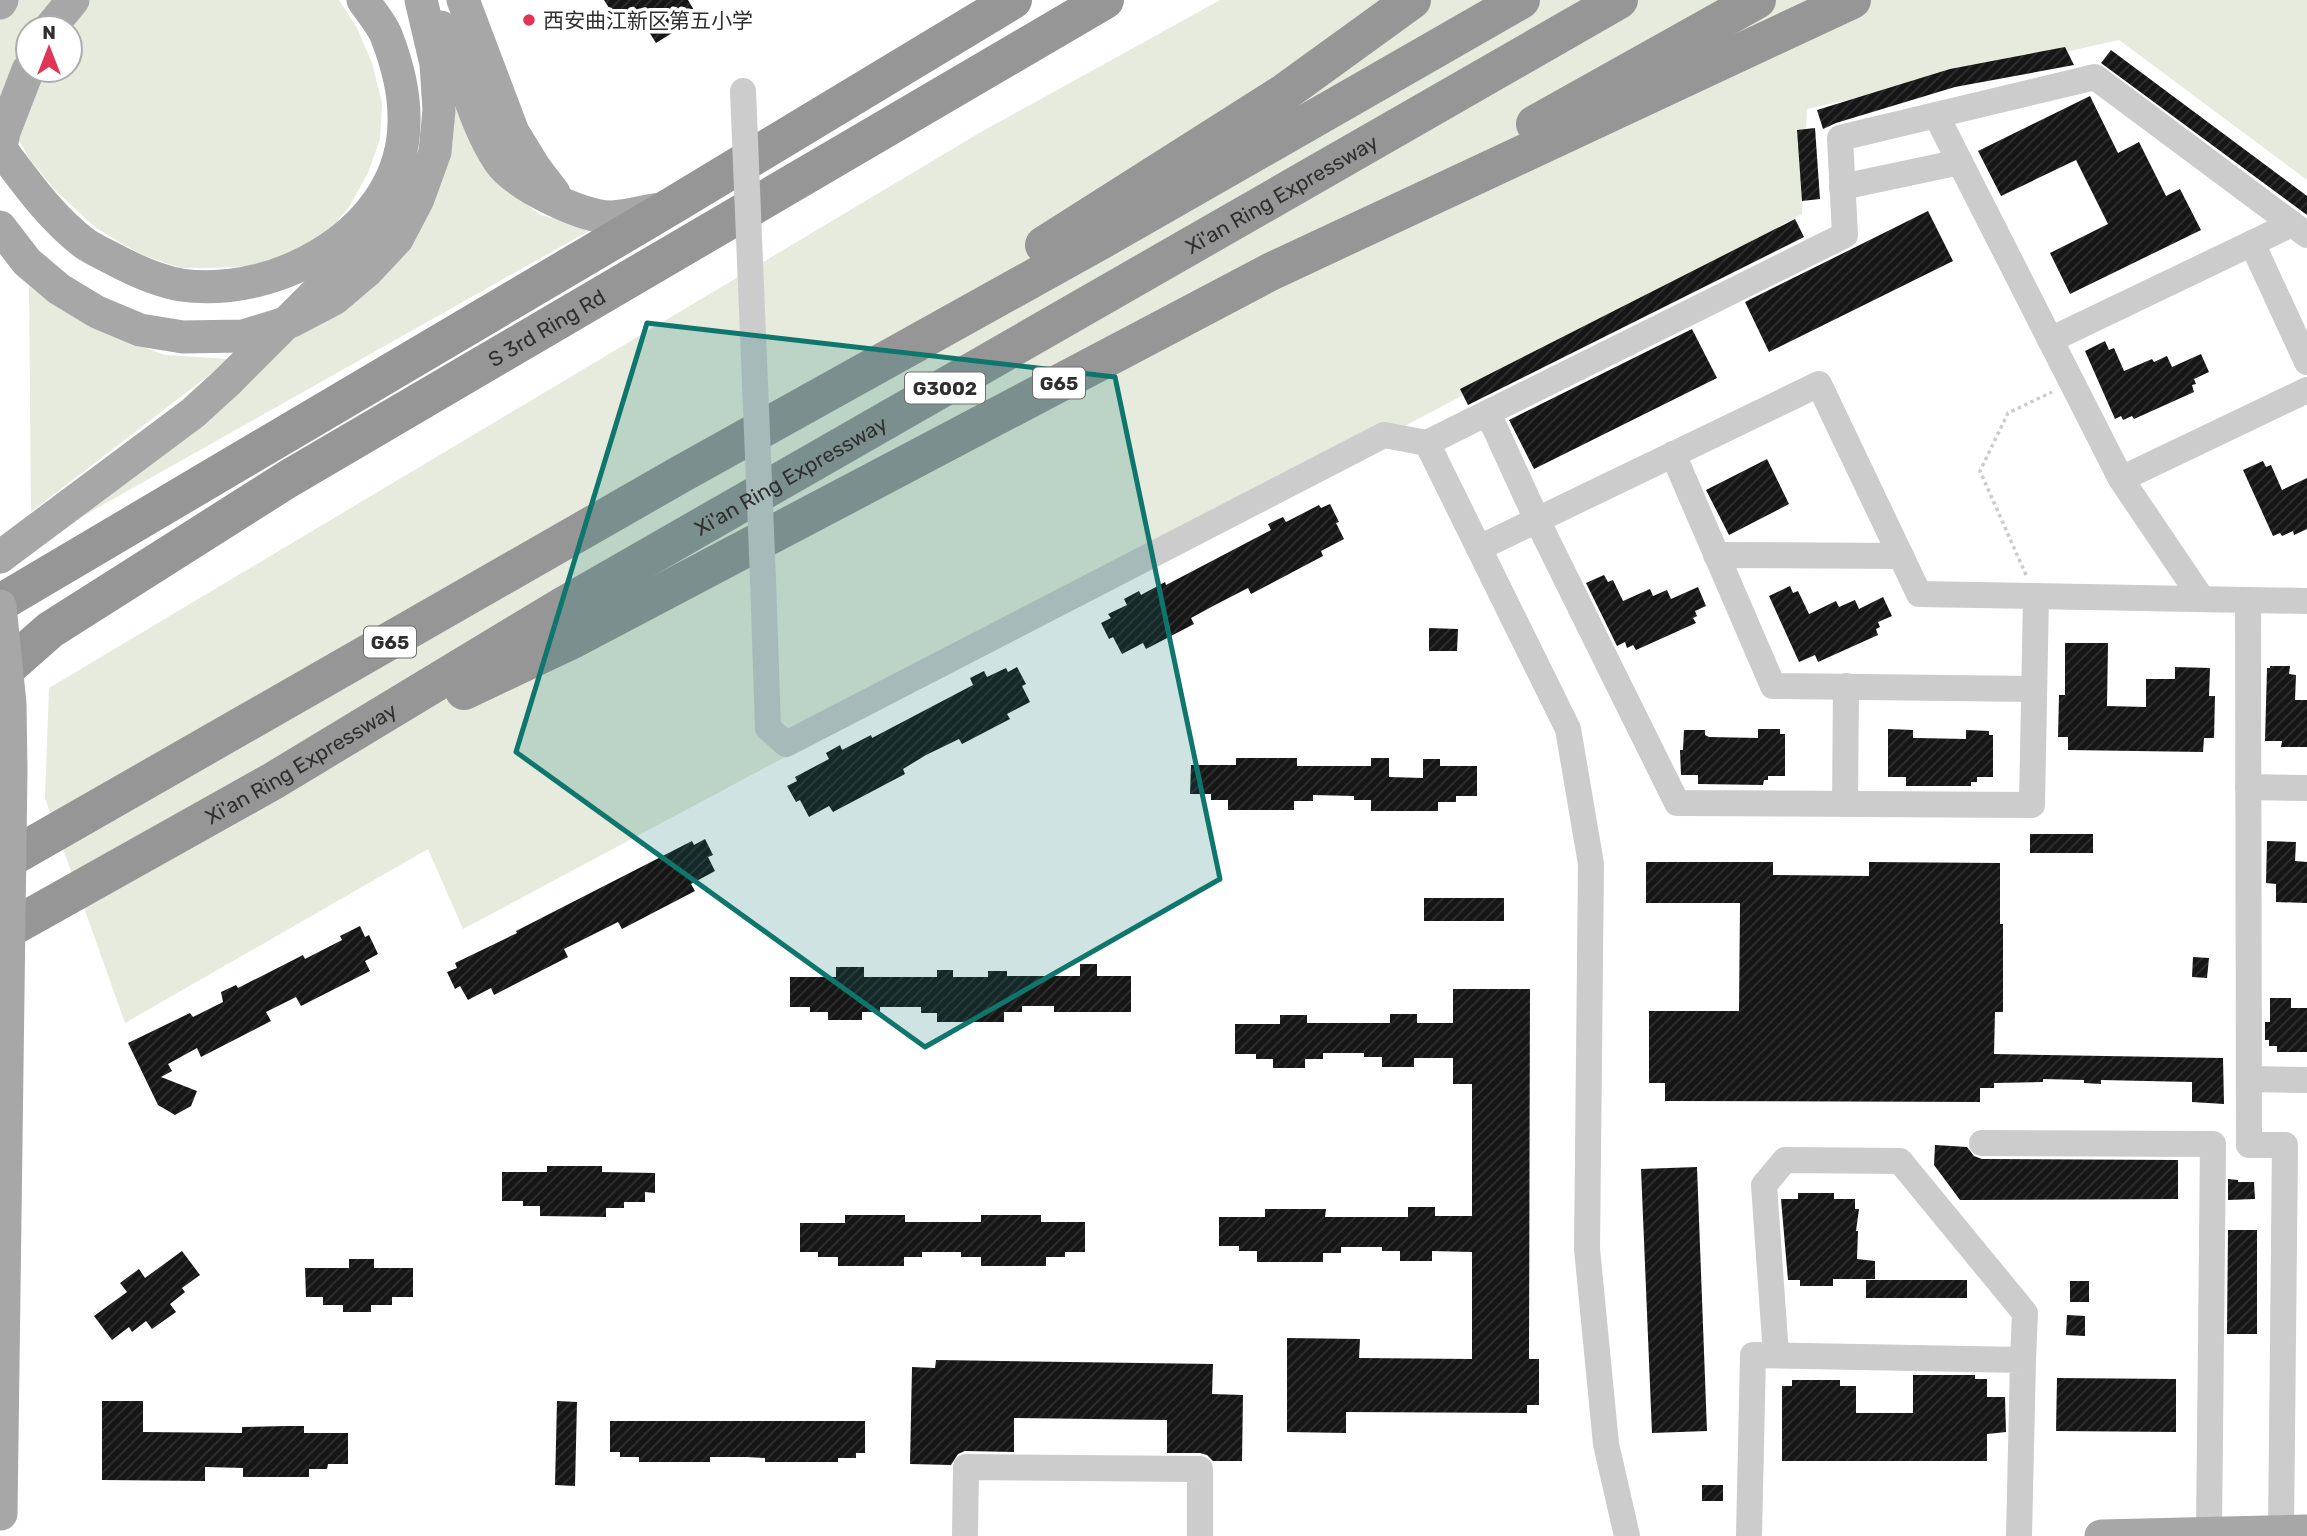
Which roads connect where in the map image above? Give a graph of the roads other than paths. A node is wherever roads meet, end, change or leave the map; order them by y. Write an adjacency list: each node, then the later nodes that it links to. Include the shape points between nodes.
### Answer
1 (73, 0): 13 (main road)
2 (363, 0): 19 (main road, via 385,33 401,80 404,124)
3 (421, 0): 24 (main road, via 436,64 439,110 435,152 397,239 334,299 292,321 243,336 183,337 140,330 59,289 27,262)
4 (427, 0): 22 (main road, via 453,48 472,105 499,163 527,186)
5 (463, 0): 22 (main road, via 513,132)
6 (1013, 0): 23 (highway, S 3rd Ring Rd)
7 (1105, 0): 46 (highway, S 3rd Ring Rd, via 288,479 50,630)
8 (1412, 0): 32 (highway, via 1284,92)
9 (1521, 0): 32 (highway, G65)
10 (1619, 0): 49 (highway, Xi'an Ring Expressway / G3002, via 561,607)
11 (1757, 0): 27 (highway)
12 (1852, 0): 27 (highway, G65)
13 (62, 14)
14 (23, 84): 18 (main road, bridge)
15 (743, 91): 33 (street, bridge, via 768,729 786,744 1384,435)
16 (1936, 115): 20 (street); 21 (street, via 1840,138); 25 (street, via 2095,77)
17 (0, 148): 19 (main road, bridge, via 43,206 85,244 138,272 180,285 217,287 265,280 299,267 342,241 389,184)
18 (0, 153)
19 (400, 154): 40 (main road, bridge, via 395,192 384,220 359,250 193,413)
20 (1960, 162): 21 (street); 28 (street)
21 (1842, 187): 31 (street, via 1845,235)
22 (565, 206): 23 (main road, via 610,217)
23 (670, 207): 45 (highway, S 3rd Ring Rd)
24 (0, 226)
25 (2300, 229): 26 (street)
26 (2252, 243): 28 (street); 29 (street)
27 (1270, 272): 49 (highway, G65, via 574,639)
28 (2050, 340): 35 (street)
29 (2307, 362)
30 (2307, 390): 35 (street)
31 (1488, 413): 33 (street); 36 (street)
32 (780, 419): 53 (highway, G65)
33 (1427, 443): 37 (street)
34 (1673, 454): 36 (street); 38 (street); 39 (street, via 1819,384)
35 (2120, 478): 42 (street)
36 (1537, 520): 37 (street); 52 (street, via 1677,803)
37 (1479, 548): 65 (street, via 1568,729 1591,864 1587,1249 1606,1444)
38 (1716, 555): 39 (street); 47 (street, via 1773,686)
39 (1901, 556): 41 (street, via 1920,594)
40 (0, 557)
41 (2036, 596): 42 (street); 48 (street)
42 (2202, 599): 43 (street)
43 (2248, 600): 44 (street); 50 (street)
44 (2307, 601)
45 (0, 605): 60 (main road, bridge, via 11,770)
46 (0, 674)
47 (1846, 686): 48 (street); 52 (street)
48 (2034, 689): 52 (street, via 2032,805)
49 (273, 781): 54 (highway, Xi'an Ring Expressway / G65)
50 (2248, 787): 51 (street); 55 (street)
51 (2307, 788)
52 (1845, 804)
53 (0, 864)
54 (0, 934)
55 (2249, 1079): 56 (street); 61 (street, via 2249,1145 2285,1145)
56 (2307, 1080)
57 (1982, 1143): 62 (street, via 2213,1144)
58 (1776, 1355): 59 (street); 59 (street, via 1764,1185 1785,1160 1900,1161 2025,1313); 66 (street, via 1753,1355)
59 (2023, 1360): 67 (street)
60 (1, 1525)
61 (2294, 1531): 62 (main road)
62 (2209, 1533): 68 (main road)
63 (965, 1536): 64 (street, via 966,1467 1200,1469)
64 (1200, 1536)
65 (1628, 1536)
66 (1749, 1536)
67 (2019, 1536)
68 (2101, 1536)

